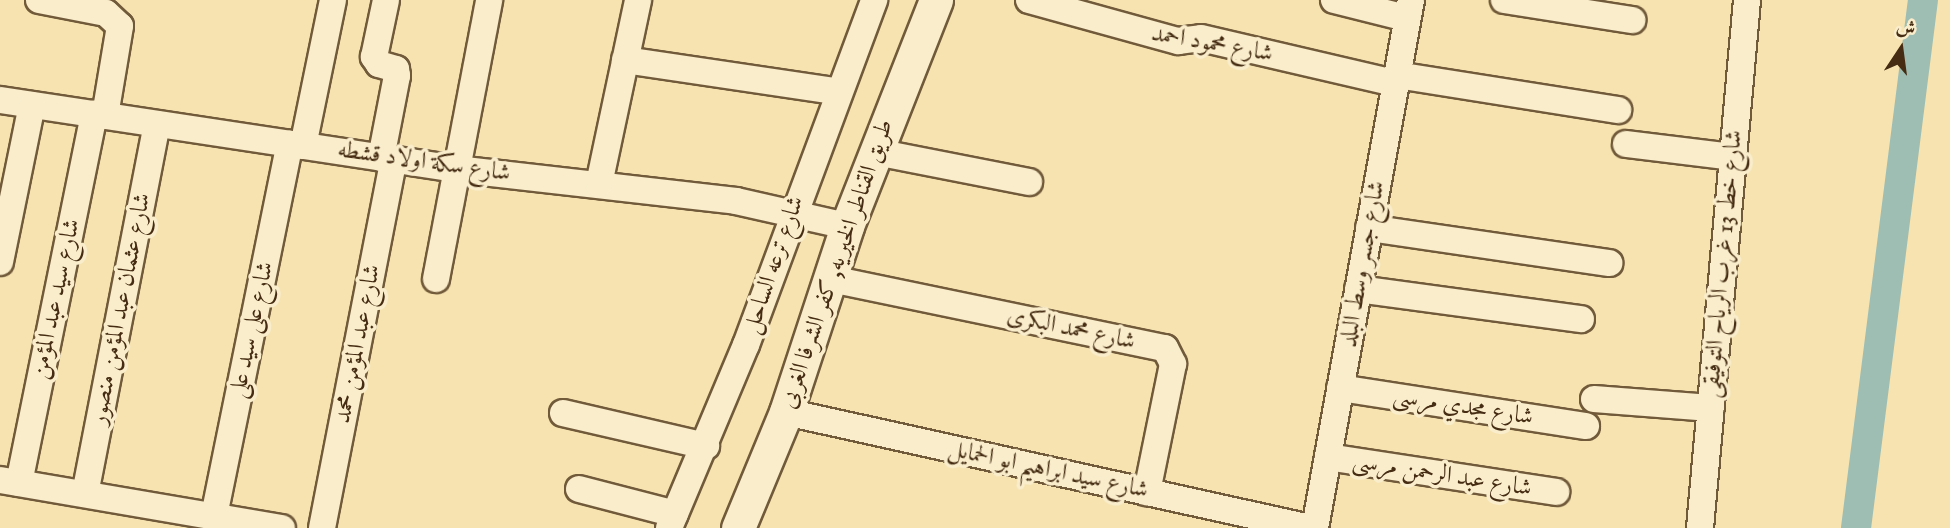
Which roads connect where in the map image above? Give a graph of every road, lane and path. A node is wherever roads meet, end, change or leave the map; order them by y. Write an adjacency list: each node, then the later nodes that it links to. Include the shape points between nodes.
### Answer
1 (39, 0): 20 (street, شارع سيد عبد المؤمن, via 106,13 120,26)
2 (333, 0): 23 (street, شارع على سيد على)
3 (386, 0): 26 (street, شارع عبد المؤمن محمد, via 374,57 379,64 396,69 397,76)
4 (489, 0): 27 (street)
5 (638, 0): 14 (street)
6 (874, 0): 16 (street, شارع ترعه الساحل)
7 (936, 0): 24 (street, طريق القناطر الخيريه, كفر الشرفا الغربى)
8 (1029, 0): 15 (street, شارع محمود احمد, via 1178,41 1201,37)
9 (1334, 0): 12 (street)
10 (1504, 0): 13 (street)
11 (1747, 0): 25 (street, شارع خط 13 غرب الرياح التوفيقى)
12 (1409, 9): 15 (street, شارع جسر وسط البلد)
13 (1632, 20)
14 (625, 60): 16 (street); 29 (street)
15 (1396, 79): 19 (street, شارع محمود احمد); 32 (street, شارع جسر وسط البلد)
16 (836, 91): 30 (street, شارع ترعه الساحل)
17 (0, 100): 18 (street, شارع سكة اولاد قشطه)
18 (32, 105): 20 (street, شارع سكة اولاد قشطه); 33 (street)
19 (1618, 110)
20 (100, 115): 21 (street, شارع سكة اولاد قشطه); 47 (street, شارع سيد عبد المؤمن)
21 (156, 124): 23 (street, شارع سكة اولاد قشطه); 51 (street, شارع عثمان عبد المؤمن منصور)
22 (1626, 144): 25 (street)
23 (297, 145): 26 (street, شارع سكة اولاد قشطه); 52 (street, شارع على سيد على)
24 (876, 152): 28 (street); 31 (street, طريق القناطر الخيريه, كفر الشرفا الغربى)
25 (1733, 157): 41 (street, شارع خط 13 غرب الرياح التوفيقى)
26 (387, 158): 27 (street, شارع سكة اولاد قشطه); 55 (street, شارع عبد المؤمن محمد)
27 (456, 169): 29 (street, شارع سكة اولاد قشطه); 35 (street)
28 (1029, 181)
29 (599, 184): 30 (street, شارع سكة اولاد قشطه)
30 (792, 211): 31 (street, شارع سكة اولاد قشطه); 45 (street, شارع ترعه الساحل)
31 (847, 226): 36 (street, طريق القناطر الخيريه, كفر الشرفا الغربى)
32 (1369, 228): 34 (street); 37 (street, شارع جسر وسط البلد)
33 (0, 262)
34 (1609, 263)
35 (436, 279)
36 (831, 279): 42 (street, طريق القناطر الخيريه, كفر الشرفا الغربى); 49 (street, شارع محمد البكرى, via 1165,348 1173,364)
37 (1358, 289): 38 (street); 39 (street, شارع جسر وسط البلد)
38 (1581, 319)
39 (1340, 388): 44 (street, شارع مجدي مرسى); 46 (street, شارع جسر وسط البلد)
40 (1594, 399): 41 (street)
41 (1711, 408): 59 (street, شارع خط 13 غرب الرياح التوفيقى)
42 (786, 412): 49 (street, شارع سيد ابراهيم ابو الحمايل); 56 (street, طريق القناطر الخيريه, كفر الشرفا الغربى)
43 (563, 413): 45 (street)
44 (1586, 426)
45 (706, 446): 53 (street, شارع ترعه الساحل)
46 (1328, 457): 50 (street, شارع عبد الرحمن مرسى); 58 (street, شارع جسر وسط البلد)
47 (9, 481): 51 (street)
48 (579, 489): 53 (street)
49 (1147, 492): 57 (street, شارع سيد ابراهيم ابو الحمايل)
50 (1556, 492)
51 (85, 494): 52 (street)
52 (214, 516): 54 (street)
53 (672, 521)
54 (282, 528)
55 (322, 528)
56 (738, 528)
57 (1310, 528)
58 (1315, 528)
59 (1700, 528)

